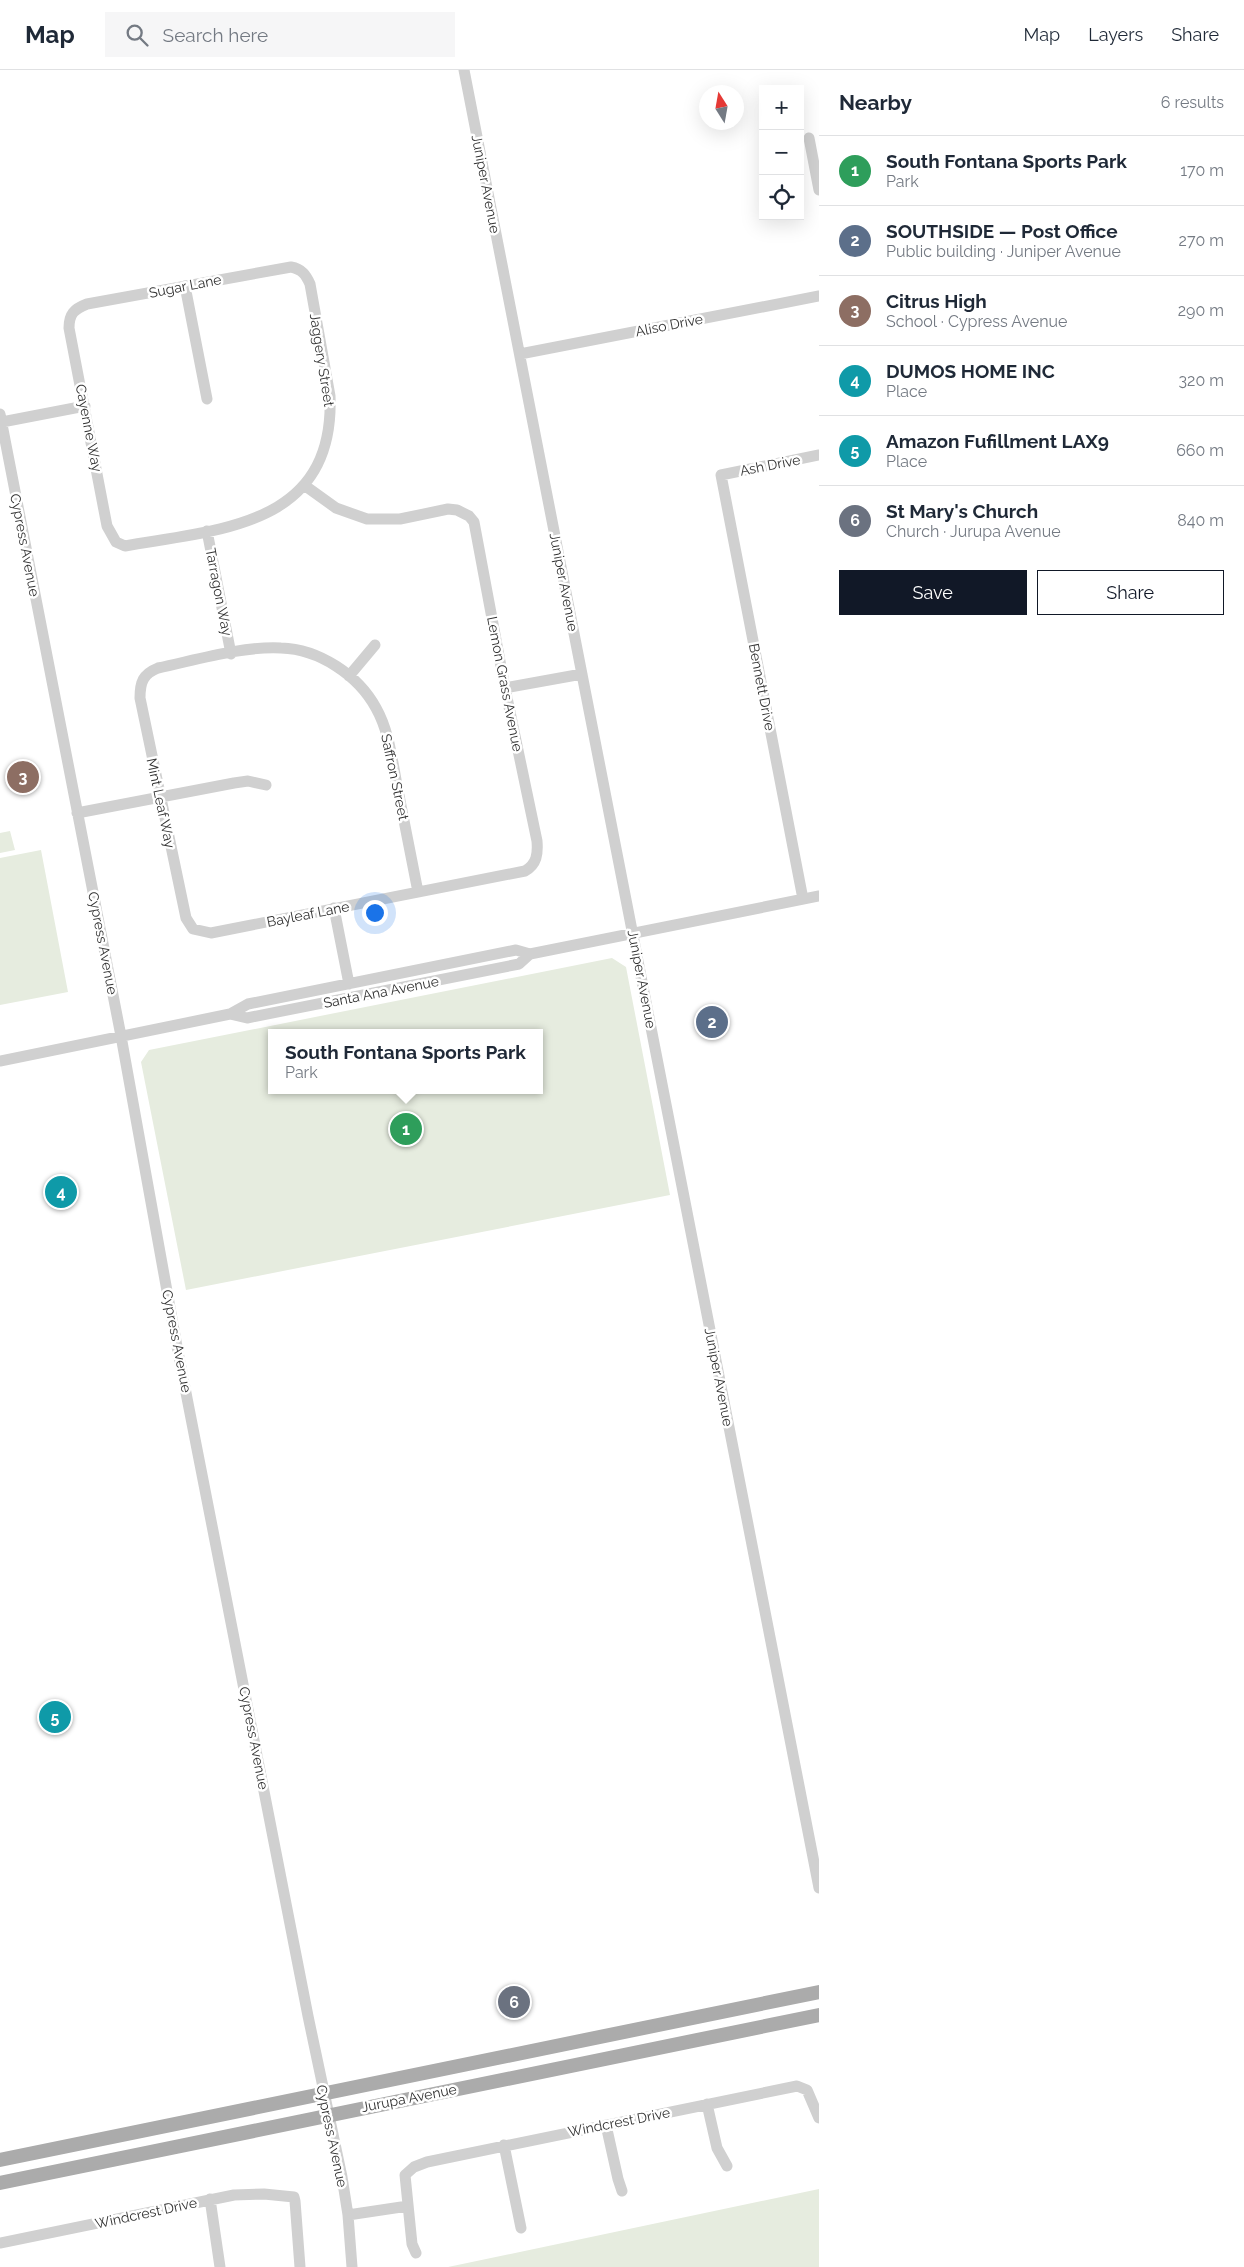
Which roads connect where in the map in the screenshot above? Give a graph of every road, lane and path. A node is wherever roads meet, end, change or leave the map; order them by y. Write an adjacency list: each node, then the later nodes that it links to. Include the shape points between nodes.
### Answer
1 (464, 70): 8 (street, Juniper Avenue)
2 (809, 138): 3 (street)
3 (819, 190)
4 (299, 269): 5 (street, Sugar Lane, via 280,268); 14 (street, Jaggery Street, via 310,284 331,412 321,458)
5 (185, 286): 7 (street, Sugar Lane, via 88,304); 9 (street)
6 (819, 296): 8 (street, Aliso Drive)
7 (72, 312): 10 (street, Cayenne Way, via 69,328)
8 (520, 354): 19 (street, Juniper Avenue)
9 (207, 399)
10 (85, 406): 11 (street); 16 (street, Cayenne Way, via 107,526)
11 (1, 418): 25 (street, Cypress Avenue)
12 (819, 455): 13 (street, Ash Drive)
13 (721, 475): 29 (street, Bennett Drive)
14 (304, 485): 15 (street, Jaggery Street, via 264,516 244,524); 22 (street, Lemon Grass Avenue, via 336,508 367,518 400,519 448,509 464,512 474,522)
15 (207, 531): 16 (street, Jaggery Street, via 125,546); 18 (street, Tarragon Way)
16 (116, 542)
17 (375, 644): 21 (street)
18 (231, 654): 20 (street, Saffron Street, via 158,668); 21 (street, Saffron Street, via 265,648 296,649 323,659)
19 (582, 674): 22 (street); 32 (street, Juniper Avenue)
20 (145, 675): 24 (street, Mint Leaf Way, via 140,698)
21 (349, 676): 27 (street, Saffron Street, via 377,709 384,727)
22 (505, 688): 26 (street, Lemon Grass Avenue, via 537,840)
23 (266, 784): 24 (street, via 248,781)
24 (159, 797): 25 (street); 31 (street, Mint Leaf Way, via 186,918)
25 (77, 813): 36 (street, Cypress Avenue)
26 (536, 860): 27 (street, Bayleaf Lane, via 524,871)
27 (418, 892): 30 (street, Bayleaf Lane)
28 (819, 896): 29 (street, Santa Ana Avenue)
29 (803, 899): 32 (street, Santa Ana Avenue)
30 (334, 908): 31 (street, Bayleaf Lane, via 211,933); 34 (street)
31 (193, 930)
32 (633, 933): 33 (street, Santa Ana Avenue); 38 (street, Juniper Avenue)
33 (530, 954): 34 (street, Santa Ana Avenue, via 516,950); 35 (street, Santa Ana Avenue, via 519,964 247,1018)
34 (349, 984): 35 (street, Santa Ana Avenue, via 248,1004)
35 (230, 1014): 36 (street, Santa Ana Avenue)
36 (122, 1036): 37 (street, Santa Ana Avenue); 41 (street, Cypress Avenue, via 177,1344)
37 (0, 1061)
38 (819, 1888)
39 (819, 1992): 41 (main road, Jurupa Avenue, via 616,2036)
40 (819, 2015): 43 (main road, Jurupa Avenue)
41 (323, 2093): 43 (street, Cypress Avenue); 47 (main road, Jurupa Avenue)
42 (707, 2104): 44 (street, Windcrest Drive, via 797,2086 806,2090); 45 (street, Windcrest Drive); 48 (street, via 717,2148)
43 (328, 2114): 49 (main road, Jurupa Avenue); 53 (street, Cypress Avenue)
44 (819, 2118)
45 (606, 2125): 46 (street, Windcrest Drive); 50 (street)
46 (504, 2145): 52 (street, Windcrest Drive, via 414,2167 404,2175); 54 (street)
47 (0, 2160)
48 (727, 2166)
49 (0, 2183)
50 (622, 2191)
51 (210, 2200): 55 (street, Windcrest Drive); 57 (street); 58 (street, Windcrest Drive, via 246,2194 294,2197)
52 (408, 2206): 53 (street); 56 (street)
53 (348, 2215): 59 (street, Cypress Avenue)
54 (521, 2228)
55 (0, 2242)
56 (416, 2253)
57 (220, 2267)
58 (300, 2267)
59 (352, 2267)

